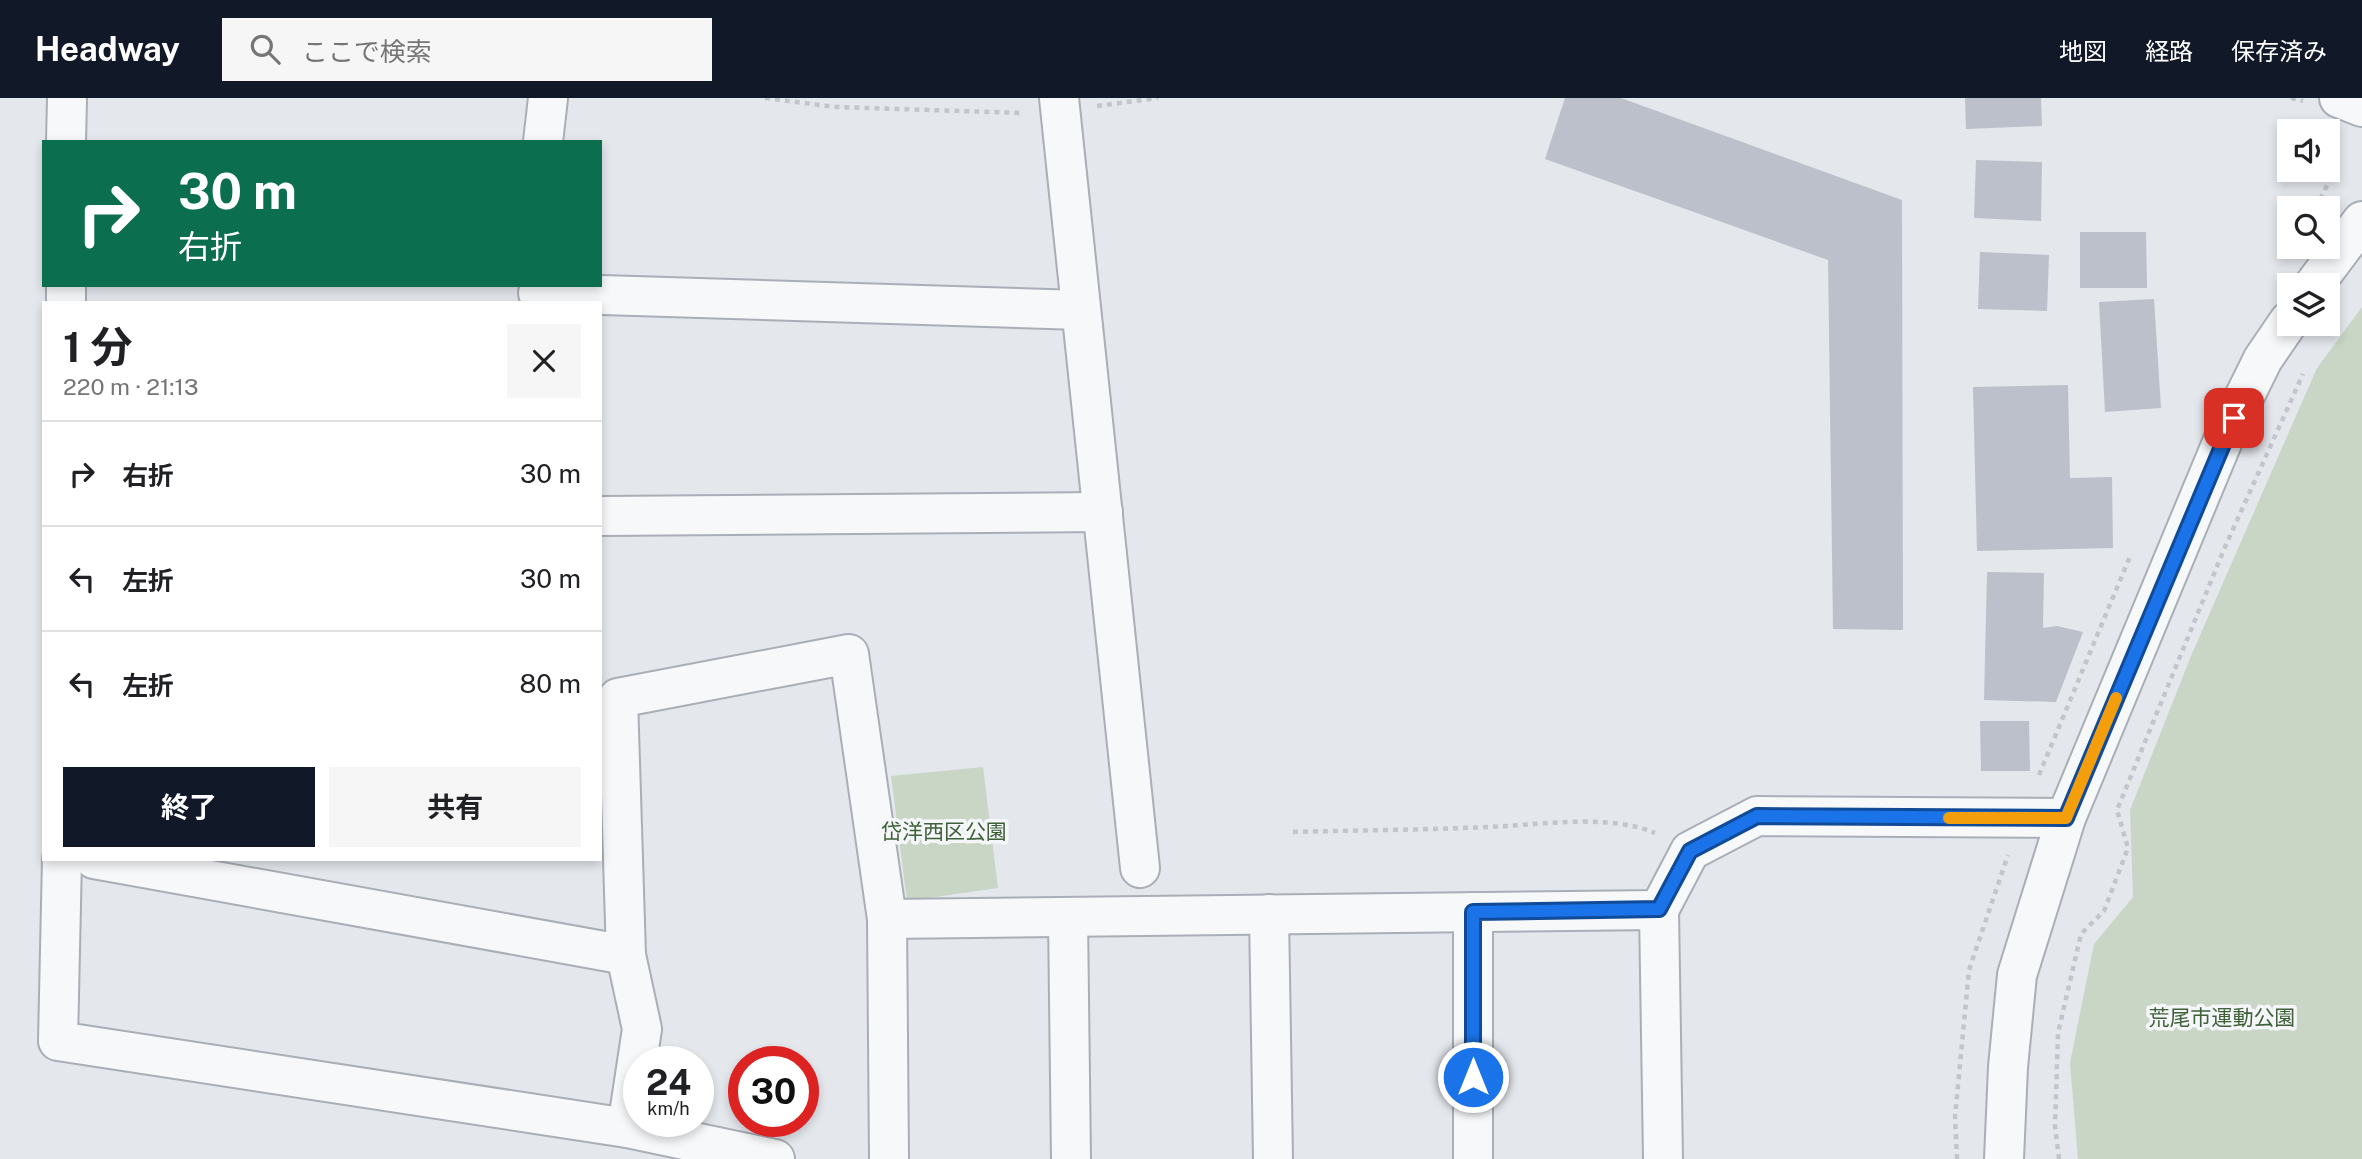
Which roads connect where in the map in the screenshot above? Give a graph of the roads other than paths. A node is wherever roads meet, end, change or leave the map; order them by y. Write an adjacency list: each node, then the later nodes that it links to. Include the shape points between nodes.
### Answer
1 (66, 98): 6 (street)
2 (548, 98): 7 (street)
3 (2339, 98): 5 (street)
4 (1060, 106): 11 (street)
5 (2362, 107)
6 (66, 140)
7 (543, 140)
8 (2362, 221): 9 (street)
9 (2323, 273)
10 (538, 294): 11 (street)
11 (1081, 310): 13 (street)
12 (2279, 336): 16 (street, via 2224,438)
13 (1103, 512): 14 (street); 19 (street)
14 (602, 516)
15 (609, 699): 24 (street, via 849,654); 25 (street)
16 (2066, 818): 20 (street, via 1757,816 1690,851); 35 (street, via 2017,975)
17 (62, 861): 27 (street, via 58,1041)
18 (105, 861): 25 (street)
19 (1140, 868)
20 (1659, 909): 21 (street); 34 (street)
21 (1473, 912): 22 (street); 33 (street)
22 (1269, 914): 23 (street); 32 (street)
23 (1068, 917): 24 (street); 31 (street)
24 (887, 919): 30 (street)
25 (626, 955): 26 (street, via 642,1029)
26 (639, 1046)
27 (623, 1127)
28 (670, 1137): 29 (street)
29 (775, 1159)
30 (889, 1159)
31 (1071, 1159)
32 (1273, 1159)
33 (1473, 1159)
34 (1663, 1159)
35 (2004, 1159)

